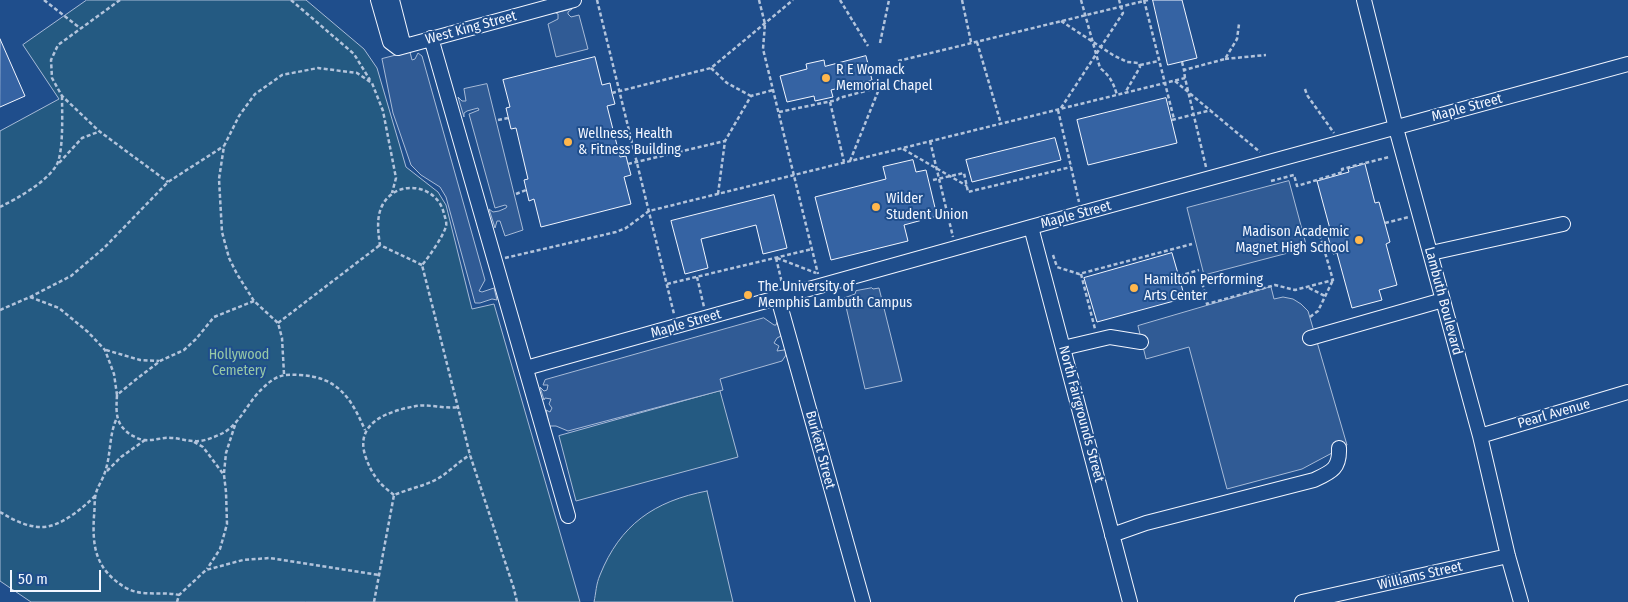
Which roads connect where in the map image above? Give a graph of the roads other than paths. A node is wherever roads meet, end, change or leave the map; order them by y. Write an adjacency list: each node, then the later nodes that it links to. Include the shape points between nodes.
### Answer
1 (382, 0): 4 (street, West King Street, via 402,39 398,48)
2 (574, 0): 4 (street, West King Street)
3 (1364, 0): 6 (street, Lambuth Boulevard)
4 (431, 38): 15 (street)
5 (1628, 64): 6 (street, Maple Street)
6 (1396, 128): 8 (street, Maple Street); 9 (street, Lambuth Boulevard)
7 (1563, 224): 9 (street)
8 (1031, 227): 10 (street, Maple Street); 14 (street, North Fairgrounds Street)
9 (1430, 253): 11 (street, Lambuth Boulevard)
10 (781, 291): 15 (street, Maple Street, via 678,326); 23 (street, Burkett Street)
11 (1443, 300): 12 (street); 17 (street, Lambuth Boulevard)
12 (1310, 338)
13 (1141, 342): 14 (street, via 1110,337)
14 (1063, 348): 20 (street, North Fairgrounds Street)
15 (526, 368): 19 (street)
16 (1628, 392): 17 (street, Pearl Avenue)
17 (1480, 436): 21 (street, Lambuth Boulevard)
18 (1339, 448): 20 (street, via 1339,459 1333,471 1314,480 1146,523)
19 (568, 516)
20 (1112, 535): 24 (street, North Fairgrounds Street)
21 (1508, 556): 22 (street, Williams Street); 26 (street, Lambuth Boulevard)
22 (1334, 599): 25 (street, Williams Street)
23 (862, 602)
24 (1130, 602)
25 (1302, 602)
26 (1521, 602)

